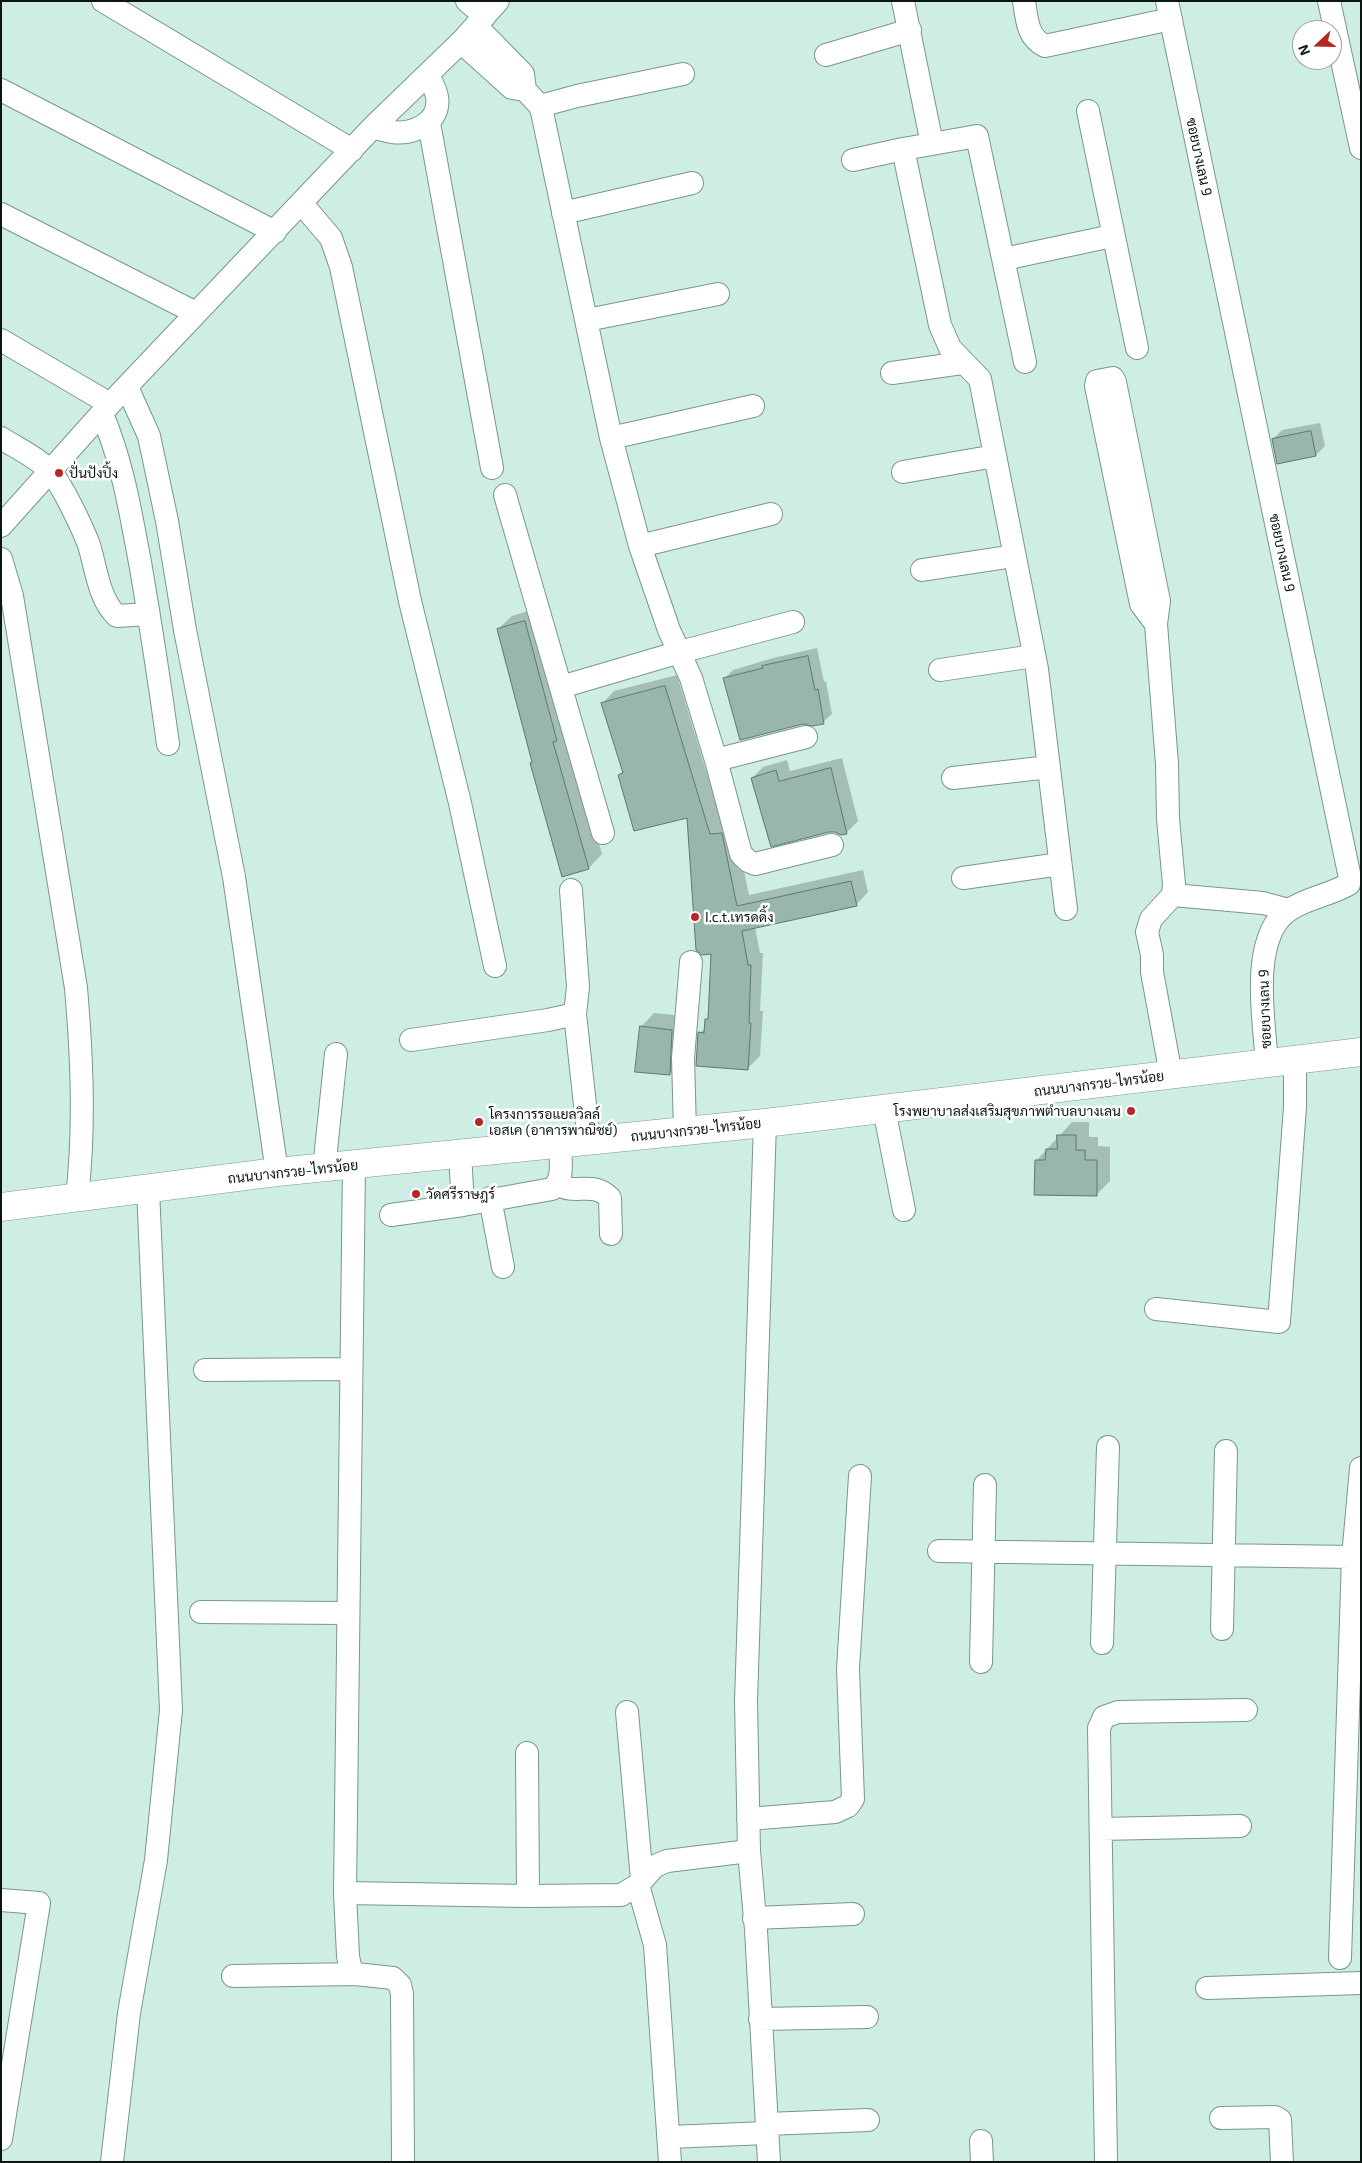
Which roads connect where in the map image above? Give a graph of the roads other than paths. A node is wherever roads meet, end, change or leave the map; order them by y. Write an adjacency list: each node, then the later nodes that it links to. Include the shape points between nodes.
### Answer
1 (103, 1): 19 (street)
2 (467, 1): 7 (street)
3 (903, 1): 8 (street)
4 (1024, 1): 6 (street, via 1028,28 1033,38 1045,46)
5 (1329, 1): 18 (street)
6 (1169, 10): 72 (street, ซอยบางเลน 9, via 1350,878 1349,884 1340,889)
7 (480, 22): 11 (street); 13 (street, via 523,74 525,90)
8 (910, 30): 9 (street); 17 (street)
9 (826, 55)
10 (683, 74): 13 (street)
11 (428, 75): 15 (street, via 437,96 436,112); 16 (street)
12 (1, 90): 26 (street)
13 (540, 106): 24 (street)
14 (1088, 110): 27 (street)
15 (429, 123): 16 (street, via 407,132); 43 (street)
16 (373, 127): 19 (street)
17 (932, 144): 20 (street); 28 (street, via 977,136)
18 (1361, 148)
19 (352, 150): 23 (street)
20 (903, 150): 21 (street); 35 (street, via 940,325 950,348)
21 (853, 160)
22 (692, 183): 24 (street)
23 (302, 204): 26 (street); 74 (street, via 331,238 341,267 410,601 460,803)
24 (563, 213): 31 (street)
25 (1, 214): 30 (street)
26 (275, 232): 30 (street)
27 (1112, 236): 28 (street); 33 (street)
28 (1004, 259): 34 (street)
29 (718, 294): 31 (street)
30 (196, 313): 37 (street)
31 (586, 320): 41 (street)
32 (1, 340): 39 (street)
33 (1137, 348)
34 (1025, 362)
35 (962, 363): 36 (street); 42 (street, via 980,379)
36 (892, 374)
37 (127, 387): 39 (street); 90 (street, via 149,436 167,521 234,877)
38 (753, 406): 41 (street)
39 (106, 409): 44 (street); 53 (street, via 122,473)
40 (1, 438): 44 (street)
41 (612, 438): 49 (street)
42 (995, 456): 45 (street); 50 (street)
43 (492, 468)
44 (50, 470): 48 (street); 53 (street, via 88,543 111,610 117,616)
45 (904, 472)
46 (505, 495): 59 (street)
47 (771, 514): 49 (street)
48 (1, 526)
49 (640, 546): 56 (street)
50 (1014, 556): 52 (street); 57 (street)
51 (1, 559): 93 (street, via 12,596 76,988 83,1138)
52 (922, 570)
53 (148, 614): 61 (street)
54 (793, 622): 56 (street)
55 (1156, 624): 55 (street, via 1141,604 1096,386 1097,381 1108,378 1115,382 1160,601); 70 (street)
56 (680, 652): 59 (street); 62 (street)
57 (1034, 656): 58 (street); 63 (street)
58 (940, 670)
59 (561, 687): 65 (street)
60 (806, 737): 62 (street)
61 (168, 744)
62 (716, 760): 66 (street, via 742,854 748,861 755,864)
63 (1048, 767): 64 (street); 67 (street)
64 (953, 778)
65 (603, 833)
66 (832, 845)
67 (1060, 864): 68 (street); 71 (street)
68 (963, 878)
69 (571, 890): 75 (street, via 578,987)
70 (1173, 895): 72 (street, via 1263,903); 81 (street, via 1151,919 1147,932)
71 (1066, 909)
72 (1289, 910): 80 (street, ซอยบางเลน 9, via 1278,919 1265,948 1261,984)
73 (691, 962): 84 (street, via 683,1058)
74 (495, 966)
75 (575, 1014): 76 (street); 85 (street)
76 (411, 1040)
77 (336, 1054): 89 (street)
78 (1360, 1056): 79 (main road, ถนนบางกรวย-ไทรน้อย)
79 (1295, 1060): 80 (main road, ถนนบางกรวย-ไทรน้อย); 101 (street, via 1296,1107 1279,1322)
80 (1267, 1062): 81 (main road, ถนนบางกรวย-ไทรน้อย)
81 (1172, 1075): 82 (main road, ถนนบางกรวย-ไทรน้อย)
82 (884, 1109): 83 (main road, ถนนบางกรวย-ไทรน้อย); 97 (street)
83 (765, 1123): 84 (main road, ถนนบางกรวย-ไทรน้อย); 122 (street, via 746,1701)
84 (685, 1131): 85 (main road, ถนนบางกรวย-ไทรน้อย)
85 (589, 1141): 86 (main road, ถนนบางกรวย-ไทรน้อย)
86 (560, 1144): 87 (main road, ถนนบางกรวย-ไทรน้อย); 91 (street, via 560,1178)
87 (460, 1154): 88 (main road, ถนนบางกรวย-ไทรน้อย); 95 (street)
88 (354, 1165): 89 (main road, ถนนบางกรวย-ไทรน้อย); 102 (street)
89 (324, 1169): 90 (main road, ถนนบางกรวย-ไทรน้อย)
90 (277, 1172): 92 (main road, ถนนบางกรวย-ไทรน้อย)
91 (557, 1184): 94 (street, via 552,1189); 99 (street, via 566,1190 600,1189 606,1193 610,1198)
92 (148, 1189): 93 (main road, ถนนบางกรวย-ไทรน้อย); 144 (street, via 172,1710 156,1860 129,2013)
93 (77, 1197): 96 (main road, ถนนบางกรวย-ไทรน้อย)
94 (490, 1198): 95 (street); 100 (street)
95 (463, 1205): 98 (street)
96 (1, 1206)
97 (904, 1210)
98 (391, 1215)
99 (610, 1234)
100 (503, 1267)
101 (1156, 1310)
102 (351, 1369): 103 (street); 115 (street)
103 (206, 1370)
104 (1108, 1447): 111 (street)
105 (1226, 1450): 112 (street)
106 (1361, 1468): 113 (street)
107 (860, 1476): 122 (street, via 848,1669 853,1798 848,1806 835,1812)
108 (985, 1485): 110 (street)
109 (939, 1551): 110 (street)
110 (984, 1551): 111 (street); 118 (street)
111 (1105, 1554): 112 (street); 117 (street)
112 (1224, 1555): 113 (street); 116 (street)
113 (1353, 1558): 132 (street)
114 (201, 1612): 115 (street)
115 (348, 1613): 127 (street)
116 (1222, 1629)
117 (1102, 1644)
118 (981, 1662)
119 (1246, 1710): 124 (street, via 1118,1712 1104,1717 1099,1728)
120 (627, 1712): 126 (street)
121 (528, 1753): 128 (street)
122 (748, 1819): 125 (street)
123 (1240, 1826): 124 (street)
124 (1101, 1829): 148 (street)
125 (749, 1851): 126 (street, via 668,1862 655,1866); 131 (street)
126 (640, 1883): 128 (street, via 620,1895); 142 (street, via 655,1945)
127 (345, 1893): 128 (street); 133 (street, via 348,1956)
128 (528, 1896)
129 (1, 1900): 143 (street, via 39,1903)
130 (853, 1914): 131 (street)
131 (754, 1918): 138 (street)
132 (1340, 1958)
133 (355, 1974): 134 (street); 145 (street, via 394,1978 400,1985)
134 (233, 1976)
135 (1361, 1983): 136 (street)
136 (1207, 1988)
137 (867, 2017): 138 (street)
138 (760, 2019): 141 (street)
139 (1221, 2118): 149 (street, via 1275,2117 1280,2120)
140 (868, 2120): 141 (street)
141 (767, 2128): 142 (street); 147 (street)
142 (669, 2137): 146 (street)
143 (1, 2139)
144 (112, 2162)
145 (403, 2162)
146 (670, 2162)
147 (769, 2162)
148 (1106, 2162)
149 (1282, 2162)

